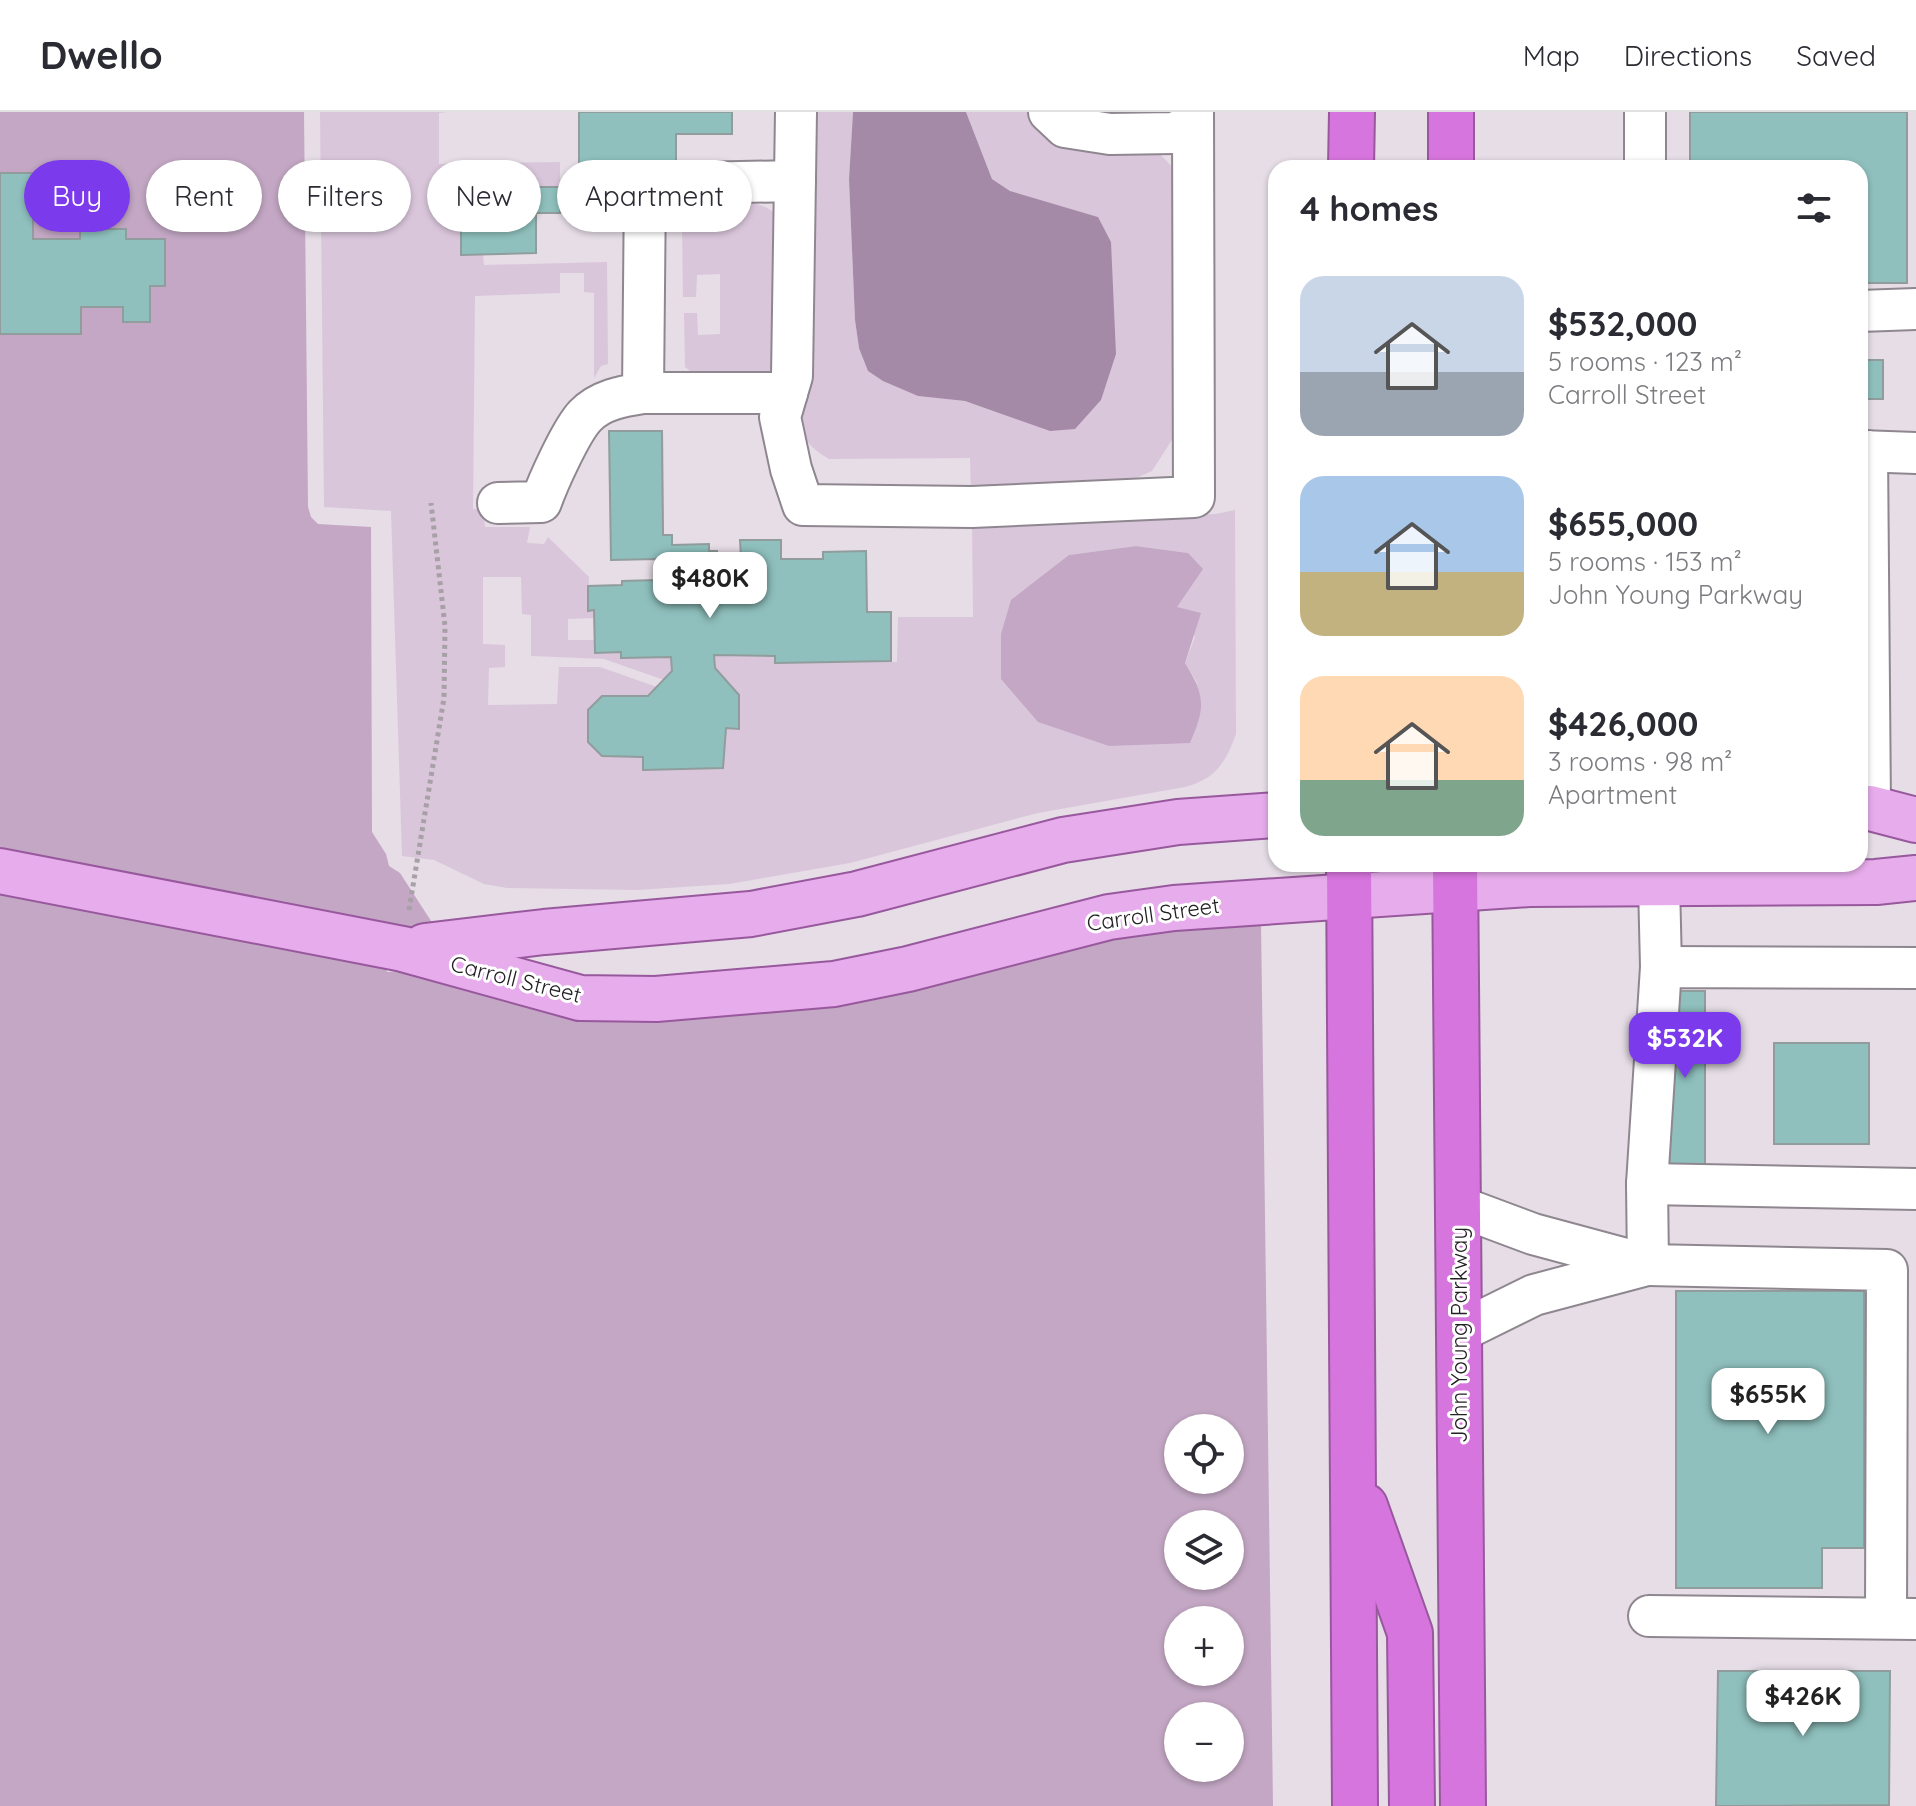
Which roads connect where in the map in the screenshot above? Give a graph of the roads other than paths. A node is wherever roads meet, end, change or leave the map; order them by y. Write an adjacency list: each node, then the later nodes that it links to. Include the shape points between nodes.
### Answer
1 (796, 112): 10 (lane)
2 (1049, 112): 6 (lane, via 1065,127 1110,134 1174,133)
3 (1352, 112): 7 (highway)
4 (1451, 112): 8 (highway)
5 (1645, 112): 9 (lane)
6 (1193, 118): 14 (lane, via 1194,497 972,507 803,505 780,417)
7 (1351, 160)
8 (1451, 160)
9 (1645, 160)
10 (795, 181): 13 (lane, via 645,184); 14 (lane, via 792,376)
11 (1916, 309): 12 (lane)
12 (1868, 311)
13 (643, 393): 14 (lane); 17 (lane, via 615,397 585,416 548,479 541,502)
14 (787, 393)
15 (1868, 451): 16 (lane)
16 (1916, 453)
17 (498, 503)
18 (1868, 809): 20 (main road)
19 (1268, 816): 26 (main road, Carroll Street, via 1063,840 857,894 751,914)
20 (1916, 820)
21 (0, 871): 26 (main road, Carroll Street)
22 (1455, 876): 24 (main road, Carroll Street); 25 (main road, Carroll Street, via 1529,884); 31 (highway, John Young Parkway)
23 (1916, 878): 25 (main road, Carroll Street)
24 (1349, 880): 26 (main road, Carroll Street, via 1109,917 834,984 656,999 580,998); 35 (highway)
25 (1659, 884): 27 (lane)
26 (403, 949)
27 (1661, 967): 28 (lane); 29 (lane)
28 (1916, 968)
29 (1647, 1184): 30 (lane); 32 (lane)
30 (1916, 1189)
31 (1458, 1206): 32 (lane, via 1533,1234); 34 (highway, John Young Parkway)
32 (1648, 1265): 33 (lane); 34 (lane, via 1534,1295)
33 (1902, 1271): 37 (lane)
34 (1459, 1332): 40 (highway, John Young Parkway)
35 (1353, 1473): 38 (highway); 39 (highway, via 1410,1633)
36 (1649, 1616): 37 (lane)
37 (1901, 1618)
38 (1355, 1806)
39 (1412, 1806)
40 (1463, 1806)

